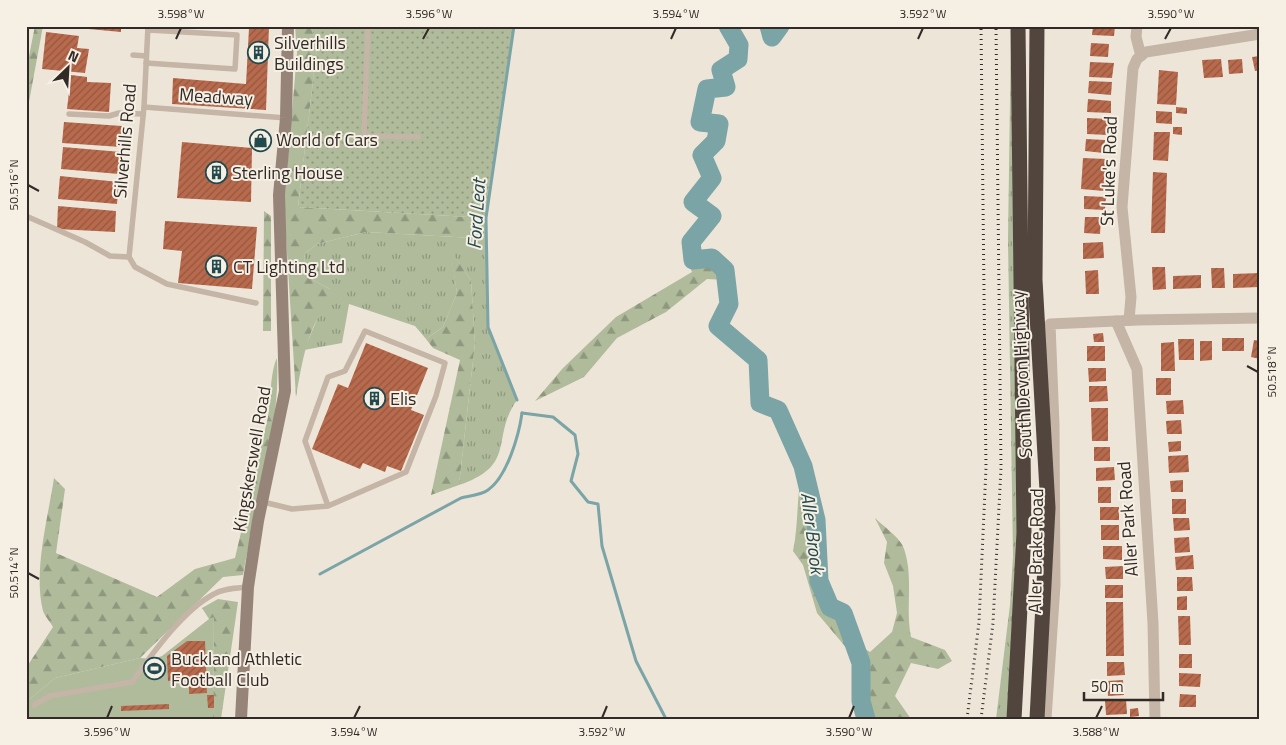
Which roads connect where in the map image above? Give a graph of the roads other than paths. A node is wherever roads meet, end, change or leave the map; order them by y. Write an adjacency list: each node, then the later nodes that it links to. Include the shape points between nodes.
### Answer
1 (288, 26): 15 (street, Kingskerswell Road)
2 (368, 26): 16 (lane, via 364,136)
3 (1018, 26): 28 (highway, South Devon Highway, via 1024,533)
4 (1037, 26): 29 (highway, South Devon Highway, via 1035,280 1048,508)
5 (1137, 26): 10 (street)
6 (148, 28): 9 (lane, Silverhills Road); 11 (lane, via 238,36 235,69)
7 (1260, 34): 10 (street, via 1160,49)
8 (133, 55): 9 (lane)
9 (146, 56): 11 (lane, Silverhills Road)
10 (1141, 56): 21 (street, St Luke's Road, via 1133,68 1123,198)
11 (146, 63): 12 (lane, Silverhills Road)
12 (144, 107): 14 (lane, Silverhills Road); 15 (lane, Meadway)
13 (69, 114): 14 (lane)
14 (143, 114): 18 (lane, Silverhills Road)
15 (286, 118): 23 (street, Kingskerswell Road, via 279,195 285,391)
16 (418, 137)
17 (26, 216): 18 (lane, via 110,256)
18 (129, 257): 19 (lane, via 135,267 167,284)
19 (256, 303)
20 (1260, 318): 21 (street, Aller Brake Road)
21 (1130, 320): 22 (street, Aller Brake Road)
22 (1116, 321): 30 (street, Aller Brake Road, via 1050,324 1055,585); 31 (street, Aller Park Road, via 1137,368 1153,623)
23 (263, 502): 24 (lane, via 292,508); 25 (street, Kingskerswell Road)
24 (328, 506): 24 (lane, via 406,472 436,396 445,363 365,331 344,371 328,377 305,441)
25 (248, 587): 26 (lane, via 214,594 190,612 157,646 132,682 50,696); 27 (street, Kingskerswell Road)
26 (34, 705)
27 (240, 719)
28 (1014, 719)
29 (1037, 719)
30 (1046, 719)
31 (1155, 719)

